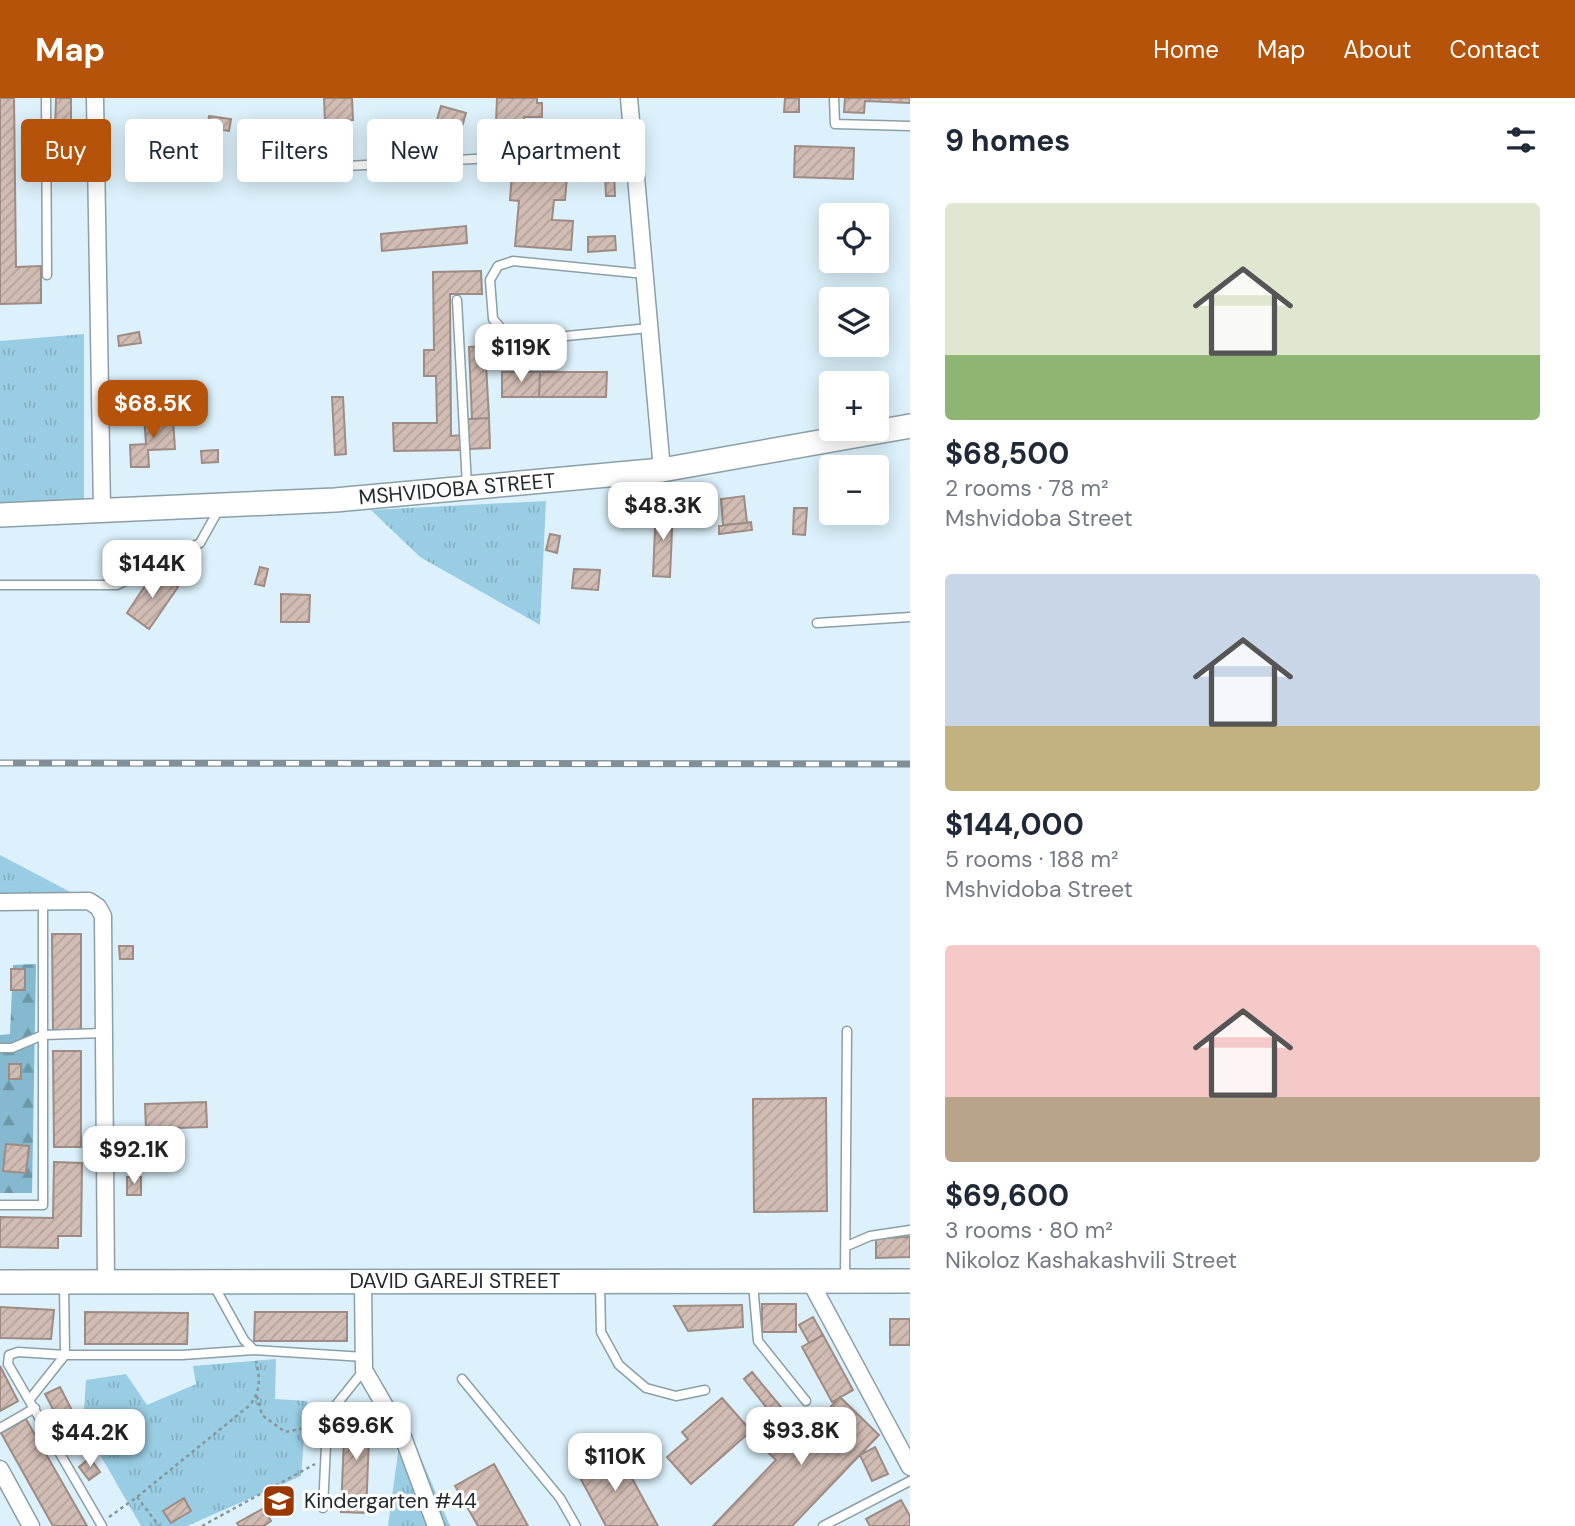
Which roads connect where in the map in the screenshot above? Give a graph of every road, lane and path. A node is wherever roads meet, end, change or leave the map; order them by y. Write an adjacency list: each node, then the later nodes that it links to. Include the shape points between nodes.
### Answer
1 (46, 98): 11 (lane)
2 (95, 98): 18 (street)
3 (629, 98): 5 (street)
4 (834, 98): 6 (lane, via 835,124)
5 (631, 119)
6 (910, 126)
7 (477, 159): 8 (lane)
8 (353, 166)
9 (638, 182): 10 (street)
10 (645, 274): 13 (street); 13 (lane, via 513,261 498,266 490,280 493,319 507,335 525,340)
11 (47, 275)
12 (457, 300): 16 (lane)
13 (649, 328): 15 (street)
14 (910, 426): 15 (main road, MSHVIDOBA STREET)
15 (662, 470): 16 (main road, MSHVIDOBA STREET)
16 (467, 489): 17 (main road, MSHVIDOBA STREET)
17 (221, 505): 18 (main road, MSHVIDOBA STREET); 20 (lane, via 200,543 117,585)
18 (102, 510): 19 (main road, MSHVIDOBA STREET)
19 (0, 515)
20 (0, 585)
21 (910, 617): 22 (lane)
22 (817, 623)
23 (0, 902): 24 (street)
24 (43, 902): 26 (street, via 89,901 103,916); 27 (lane)
25 (847, 1031): 31 (lane)
26 (104, 1033): 27 (lane); 39 (street)
27 (43, 1035): 28 (lane); 29 (lane, via 43,1205)
28 (0, 1048)
29 (0, 1205)
30 (910, 1230): 31 (lane, via 870,1236)
31 (847, 1246): 35 (lane)
32 (600, 1281): 33 (main road, DAVID GAREJI STREET); 41 (main road, DAVID GAREJI STREET); 46 (lane, via 601,1332 619,1365 646,1388 676,1396)
33 (753, 1281): 34 (main road, DAVID GAREJI STREET); 49 (lane, via 758,1341)
34 (810, 1281): 35 (main road, DAVID GAREJI STREET); 54 (street)
35 (845, 1281): 36 (main road, DAVID GAREJI STREET)
36 (910, 1281)
37 (0, 1282): 38 (main road, DAVID GAREJI STREET)
38 (64, 1282): 39 (main road, DAVID GAREJI STREET); 43 (lane)
39 (106, 1282): 40 (main road, DAVID GAREJI STREET)
40 (211, 1282): 41 (main road, DAVID GAREJI STREET); 42 (lane)
41 (363, 1282): 44 (street)
42 (254, 1350): 43 (lane); 44 (lane); 47 (path, via 260,1379)
43 (65, 1355): 48 (lane); 48 (lane, via 9,1355 8,1364)
44 (364, 1364): 51 (lane, via 332,1409); 63 (street, via 403,1437)
45 (462, 1379): 64 (lane, via 560,1498)
46 (705, 1390)
47 (256, 1396): 51 (path, via 262,1415 285,1432); 57 (path)
48 (30, 1399): 50 (lane)
49 (806, 1401)
50 (35, 1408): 52 (lane); 59 (lane)
51 (327, 1424): 53 (lane)
52 (0, 1428)
53 (324, 1458): 58 (lane); 62 (path)
54 (910, 1466)
55 (0, 1469): 60 (street)
56 (910, 1481): 65 (lane)
57 (137, 1497): 59 (path); 61 (path)
58 (323, 1508)
59 (101, 1525)
60 (31, 1526)
61 (159, 1526)
62 (202, 1526)
63 (436, 1526)
64 (576, 1526)
65 (823, 1526)

